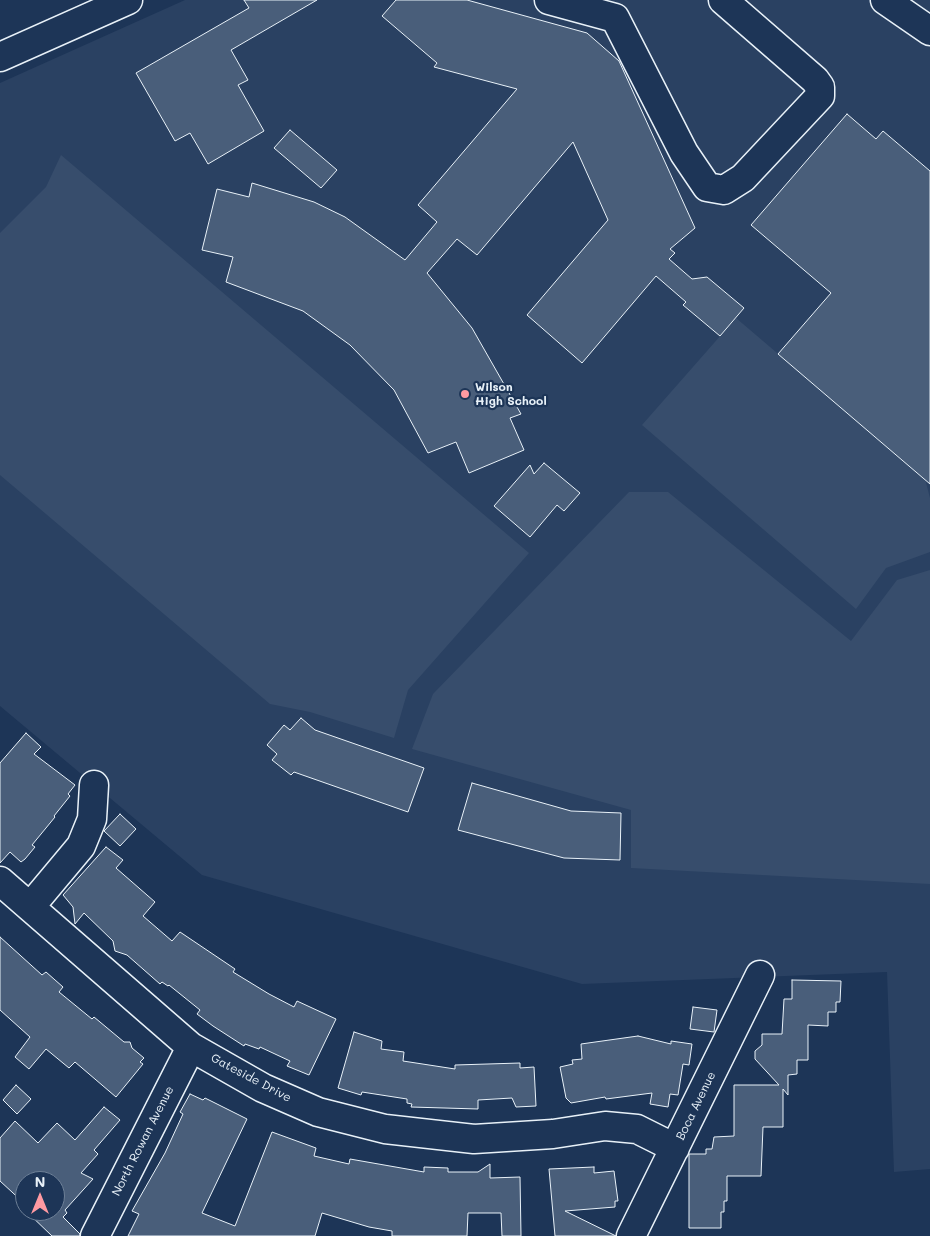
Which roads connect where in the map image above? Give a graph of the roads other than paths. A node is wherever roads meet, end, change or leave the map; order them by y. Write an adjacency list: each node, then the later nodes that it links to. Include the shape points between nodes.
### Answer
1 (128, 0): 7 (street)
2 (549, 0): 5 (street)
3 (723, 0): 5 (street, via 820,87 820,96 742,178 724,190 707,187 684,153)
4 (885, 0): 6 (street)
5 (623, 9)
6 (930, 31)
7 (0, 57)
8 (94, 785): 10 (street, via 92,819 81,846)
9 (0, 881): 10 (street, Gateside Drive)
10 (30, 907): 12 (street, Gateside Drive)
11 (760, 975): 13 (street, Boca Avenue)
12 (191, 1047): 13 (street, Gateside Drive, via 263,1088 318,1112 385,1129 474,1139 553,1134 605,1126 637,1129); 14 (street, North Rowan Avenue)
13 (675, 1148): 15 (street, Boca Avenue)
14 (95, 1236)
15 (631, 1236)

